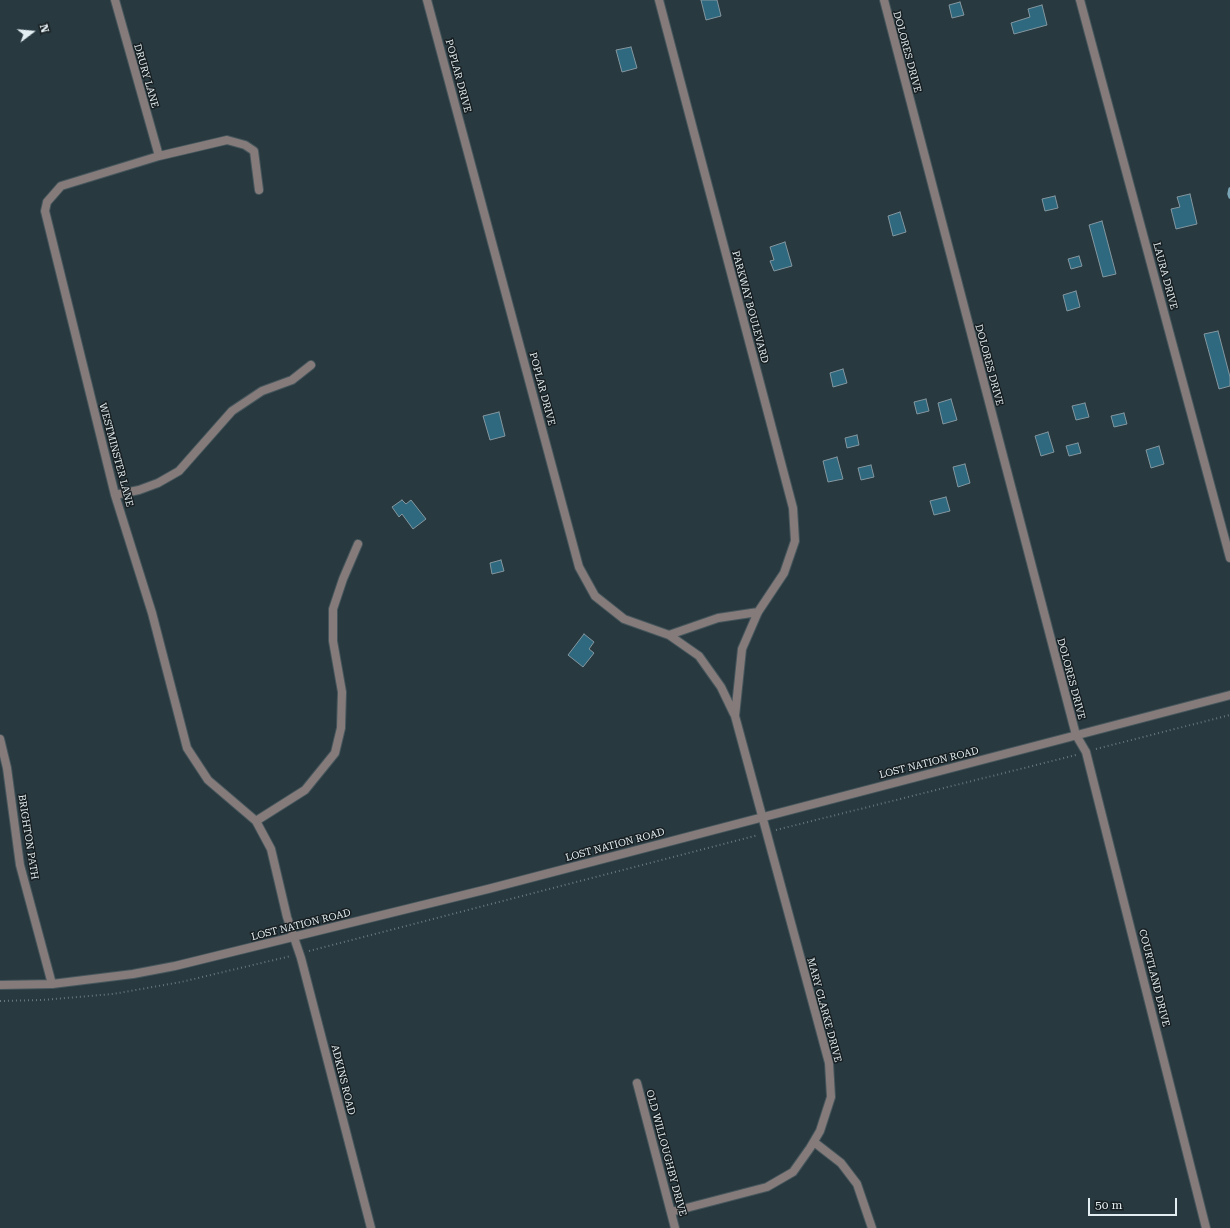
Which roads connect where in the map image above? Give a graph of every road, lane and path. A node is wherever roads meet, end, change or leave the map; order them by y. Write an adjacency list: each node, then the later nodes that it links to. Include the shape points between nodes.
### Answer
1 (114, 0): 6 (street, DRURY LANE)
2 (427, 0): 13 (street, POPLAR DRIVE, via 579,567 595,596 624,619)
3 (660, 0): 12 (street, PARKWAY BOULEVARD, via 793,508 795,541 784,573)
4 (884, 0): 17 (street, DOLORES DRIVE)
5 (1080, 0): 11 (street, LAURA DRIVE)
6 (159, 156): 7 (street, WESTMINSTER LANE, via 227,140 245,144 254,151); 9 (street, WESTMINSTER LANE, via 61,186 47,202 45,211)
7 (259, 190)
8 (311, 365): 9 (street, via 292,380 262,391 232,411 179,471 158,483)
9 (115, 495): 21 (street, WESTMINSTER LANE, via 152,613 188,748 208,780)
10 (358, 544): 21 (street, via 334,609 333,641 342,692 341,728 335,753 305,790)
11 (1230, 558)
12 (758, 612): 13 (street, via 718,618); 16 (street, PARKWAY BOULEVARD, via 742,649)
13 (669, 635): 16 (street, POPLAR DRIVE, via 699,656 721,687)
14 (1230, 695): 17 (street, LOST NATION ROAD)
15 (1230, 715): 19 (path)
16 (735, 716): 20 (street, PARKWAY BOULEVARD)
17 (1076, 735): 19 (street, COURTLAND DRIVE); 20 (street, LOST NATION ROAD)
18 (0, 739): 25 (street, BRIGHTON PATH, via 7,768 20,865)
19 (1086, 752): 22 (path); 34 (street, COURTLAND DRIVE)
20 (762, 816): 22 (street, MARY CLARKE DRIVE); 23 (street, LOST NATION ROAD)
21 (256, 821): 23 (street, WESTMINSTER LANE, via 271,849)
22 (767, 833): 24 (path); 29 (street, MARY CLARKE DRIVE, via 829,1063 831,1097)
23 (294, 937): 24 (street, ADKINS ROAD); 25 (street, LOST NATION ROAD, via 175,966)
24 (300, 953): 27 (path, via 181,982 113,994); 31 (street, ADKINS ROAD)
25 (52, 984): 26 (street, LOST NATION ROAD)
26 (0, 985)
27 (0, 1001)
28 (637, 1083): 30 (street, OLD WILLOUGHBY DRIVE)
29 (814, 1142): 30 (street, MARY CLARKE DRIVE, via 793,1172 767,1187); 33 (street, via 841,1163 857,1184)
30 (671, 1212): 32 (street, OLD WILLOUGHBY DRIVE)
31 (370, 1228)
32 (676, 1228)
33 (872, 1228)
34 (1206, 1228)

